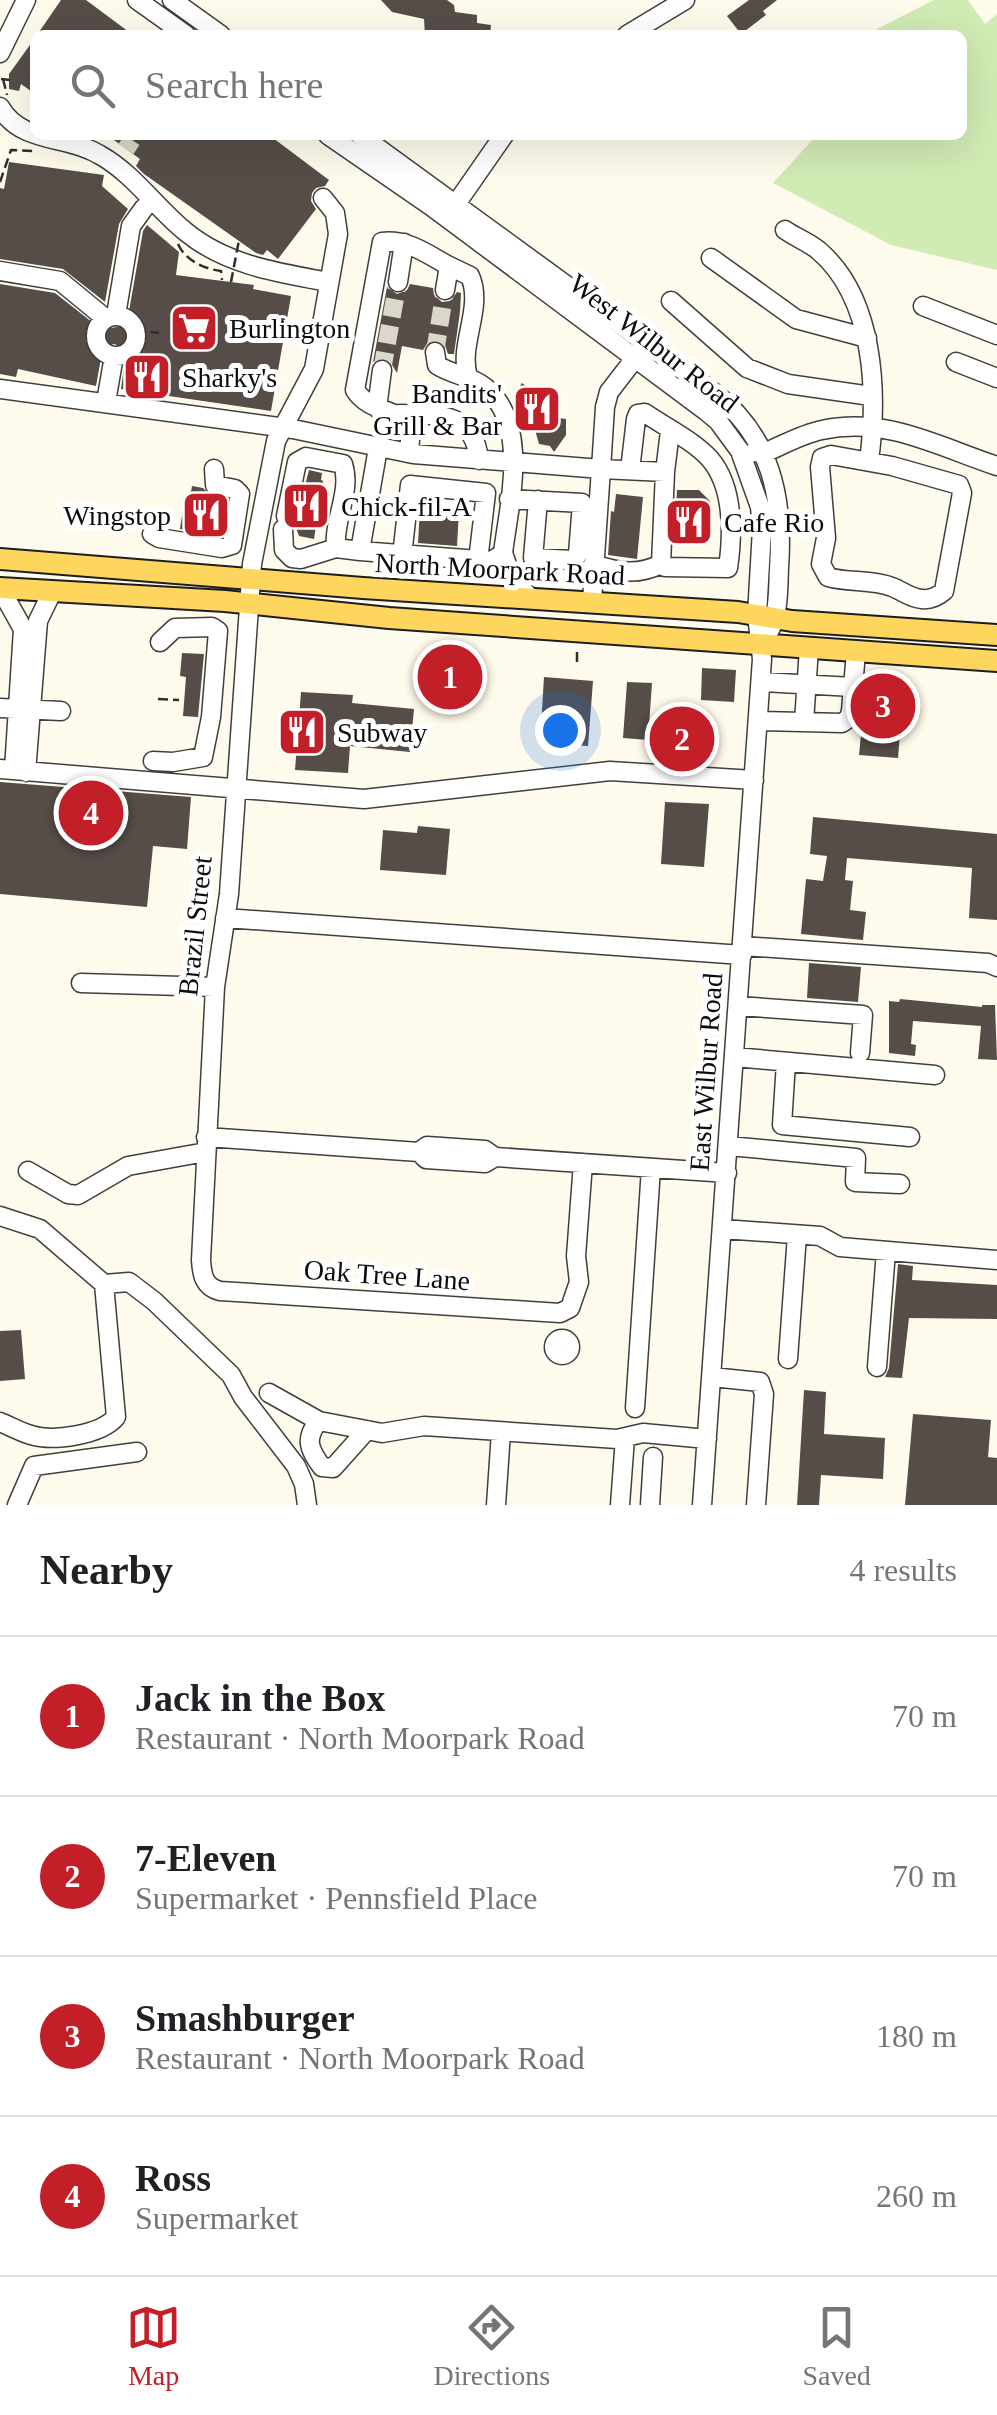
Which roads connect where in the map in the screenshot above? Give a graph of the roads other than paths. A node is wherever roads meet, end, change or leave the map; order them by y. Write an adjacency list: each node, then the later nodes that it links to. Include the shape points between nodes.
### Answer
1 (26, 0): 8 (street)
2 (138, 0): 5 (street)
3 (172, 0): 6 (street)
4 (685, 0): 7 (street)
5 (179, 30)
6 (214, 30)
7 (636, 30)
8 (0, 53)
9 (0, 107): 10 (street, via 11,123)
10 (30, 133)
11 (62, 140): 16 (street)
12 (336, 140): 19 (street, West Wilbur Road)
13 (366, 140): 19 (street, West Wilbur Road)
14 (501, 140): 19 (street)
15 (126, 149): 16 (street)
16 (114, 165): 25 (street, via 208,248 239,262)
17 (323, 198): 25 (street, Brazil Street, via 338,222)
18 (144, 208): 30 (street, via 131,226)
19 (451, 212): 33 (street, West Wilbur Road)
20 (785, 230): 32 (street, via 818,251 841,278)
21 (404, 243): 23 (street); 26 (street); 43 (street, via 382,242 373,279 355,390)
22 (711, 258): 32 (street, via 796,319)
23 (450, 266): 27 (street); 38 (street, via 470,276 475,290 464,365)
24 (0, 271): 30 (street, via 60,281)
25 (329, 282): 47 (street, Brazil Street, via 314,369)
26 (398, 282)
27 (444, 290)
28 (671, 301): 41 (street, via 748,368 788,384)
29 (923, 306): 31 (street)
30 (110, 317): 35 (street, via 96,337); 35 (street, via 128,319 136,330 132,349)
31 (997, 335)
32 (866, 338): 41 (street)
33 (640, 351): 45 (street, West Wilbur Road); 50 (street, West Wilbur Road, via 724,401); 57 (street, via 609,392)
34 (435, 352): 38 (street, via 437,365)
35 (114, 356): 42 (street)
36 (956, 362): 39 (street)
37 (382, 370): 43 (street)
38 (468, 378): 55 (street, via 504,411)
39 (997, 378)
40 (0, 389): 42 (street)
41 (870, 396): 46 (street)
42 (106, 402): 47 (street)
43 (376, 408): 44 (street)
44 (400, 414): 51 (street, via 409,427); 53 (street, via 462,422 472,431)
45 (718, 421): 50 (street, via 727,421 750,450); 81 (street, West Wilbur Road, via 746,465 760,507)
46 (872, 426): 50 (street, via 821,430); 54 (street); 56 (street)
47 (281, 428): 49 (street); 75 (street, Brazil Street)
48 (670, 431): 59 (street, via 638,414); 60 (street); 74 (street, via 715,466 729,504 729,564 724,570)
49 (378, 448): 51 (street); 62 (street)
50 (764, 452): 81 (street, West Wilbur Road, via 781,522)
51 (408, 453): 52 (street)
52 (448, 458): 53 (street); 63 (street)
53 (479, 460): 55 (street)
54 (869, 461): 54 (street, via 958,485 962,493 939,596 925,600 892,587 846,582 823,568 822,458)
55 (512, 462): 57 (street); 64 (street)
56 (997, 466)
57 (601, 468): 59 (street); 73 (street)
58 (214, 469): 66 (street, via 215,485 240,494 232,545)
59 (630, 470): 60 (street)
60 (665, 472): 74 (street)
61 (347, 476): 62 (street); 67 (street); 67 (street, via 342,464 306,457 296,462 284,522 284,550 292,558)
62 (371, 480): 68 (street)
63 (444, 489): 70 (street, via 410,485); 72 (street, via 486,494)
64 (509, 499): 65 (street); 69 (street)
65 (538, 500)
66 (152, 534)
67 (336, 548): 68 (street)
68 (360, 551): 70 (street)
69 (504, 553): 72 (street); 78 (street)
70 (402, 556): 72 (street)
71 (0, 560): 75 (main road, North Moorpark Road)
72 (478, 560)
73 (594, 564): 74 (street, via 630,573); 79 (street)
74 (661, 564)
75 (251, 578): 78 (main road, North Moorpark Road); 80 (street, Brazil Street)
76 (0, 588): 77 (main road, North Moorpark Road); 91 (street, via 23,629)
77 (52, 592): 80 (main road, North Moorpark Road); 91 (street)
78 (530, 598): 79 (main road, North Moorpark Road)
79 (592, 601): 81 (main road, North Moorpark Road)
80 (248, 604): 84 (main road, North Moorpark Road); 98 (street, Brazil Street)
81 (766, 617): 82 (main road, North Moorpark Road); 84 (street, West Wilbur Road)
82 (997, 635)
83 (160, 642): 95 (street, via 174,628 218,631 211,765)
84 (763, 644): 85 (main road, North Moorpark Road); 88 (street, East Wilbur Road)
85 (809, 648): 86 (main road, North Moorpark Road); 89 (street)
86 (856, 652): 87 (main road, North Moorpark Road); 90 (street)
87 (997, 661)
88 (761, 682): 89 (street); 93 (street, East Wilbur Road)
89 (806, 684): 90 (street); 94 (street)
90 (853, 687): 94 (street, via 842,724)
91 (16, 708): 92 (street); 96 (street)
92 (61, 711)
93 (758, 721): 94 (street); 97 (street, East Wilbur Road)
94 (804, 722)
95 (153, 761)
96 (13, 770): 98 (street)
97 (754, 780): 98 (street, via 610,770 364,798); 100 (street, East Wilbur Road)
98 (236, 790): 99 (street, Brazil Street)
99 (225, 918): 100 (street); 103 (street, Brazil Street)
100 (742, 951): 101 (street); 104 (street, East Wilbur Road)
101 (997, 967)
102 (81, 983): 103 (street)
103 (214, 988): 110 (street, Brazil Street)
104 (738, 1006): 105 (street, via 863,1015); 106 (street, East Wilbur Road)
105 (860, 1054)
106 (735, 1057): 107 (street); 111 (street, East Wilbur Road)
107 (786, 1062): 108 (street); 109 (street, via 782,1125)
108 (935, 1076)
109 (910, 1136)
110 (206, 1144): 112 (street); 114 (street, via 128,1166 78,1195); 122 (street, Brazil Street)
111 (729, 1146): 115 (street, East Wilbur Road); 116 (street, via 856,1158 855,1182)
112 (583, 1163): 113 (street); 124 (street, via 579,1282)
113 (651, 1168): 115 (street); 130 (street)
114 (28, 1171)
115 (727, 1173): 118 (street, East Wilbur Road)
116 (900, 1184)
117 (0, 1216): 123 (street, via 40,1230)
118 (723, 1229): 119 (street); 128 (street, East Wilbur Road)
119 (797, 1235): 120 (street); 126 (street)
120 (886, 1251): 121 (street); 127 (street)
121 (997, 1260)
122 (204, 1280): 124 (street, Oak Tree Lane, via 220,1292)
123 (104, 1284): 132 (street, via 116,1416 111,1424 88,1434 35,1437); 140 (street, via 133,1284 230,1375 296,1466)
124 (562, 1311): 125 (street, via 554,1331)
125 (558, 1341)
126 (788, 1359)
127 (877, 1368)
128 (712, 1377): 136 (street, East Wilbur Road); 145 (street, via 760,1382)
129 (270, 1393): 131 (street)
130 (635, 1408)
131 (319, 1421): 133 (street); 133 (street, via 309,1440 322,1467 332,1468)
132 (0, 1422)
133 (367, 1430): 134 (street)
134 (501, 1432): 135 (street); 141 (street)
135 (625, 1438): 136 (street, via 643,1433); 142 (street)
136 (707, 1439): 144 (street, East Wilbur Road)
137 (137, 1452): 139 (street, via 34,1466)
138 (653, 1457): 143 (street)
139 (17, 1505)
140 (307, 1505)
141 (496, 1505)
142 (620, 1505)
143 (650, 1505)
144 (702, 1505)
145 (756, 1505)

